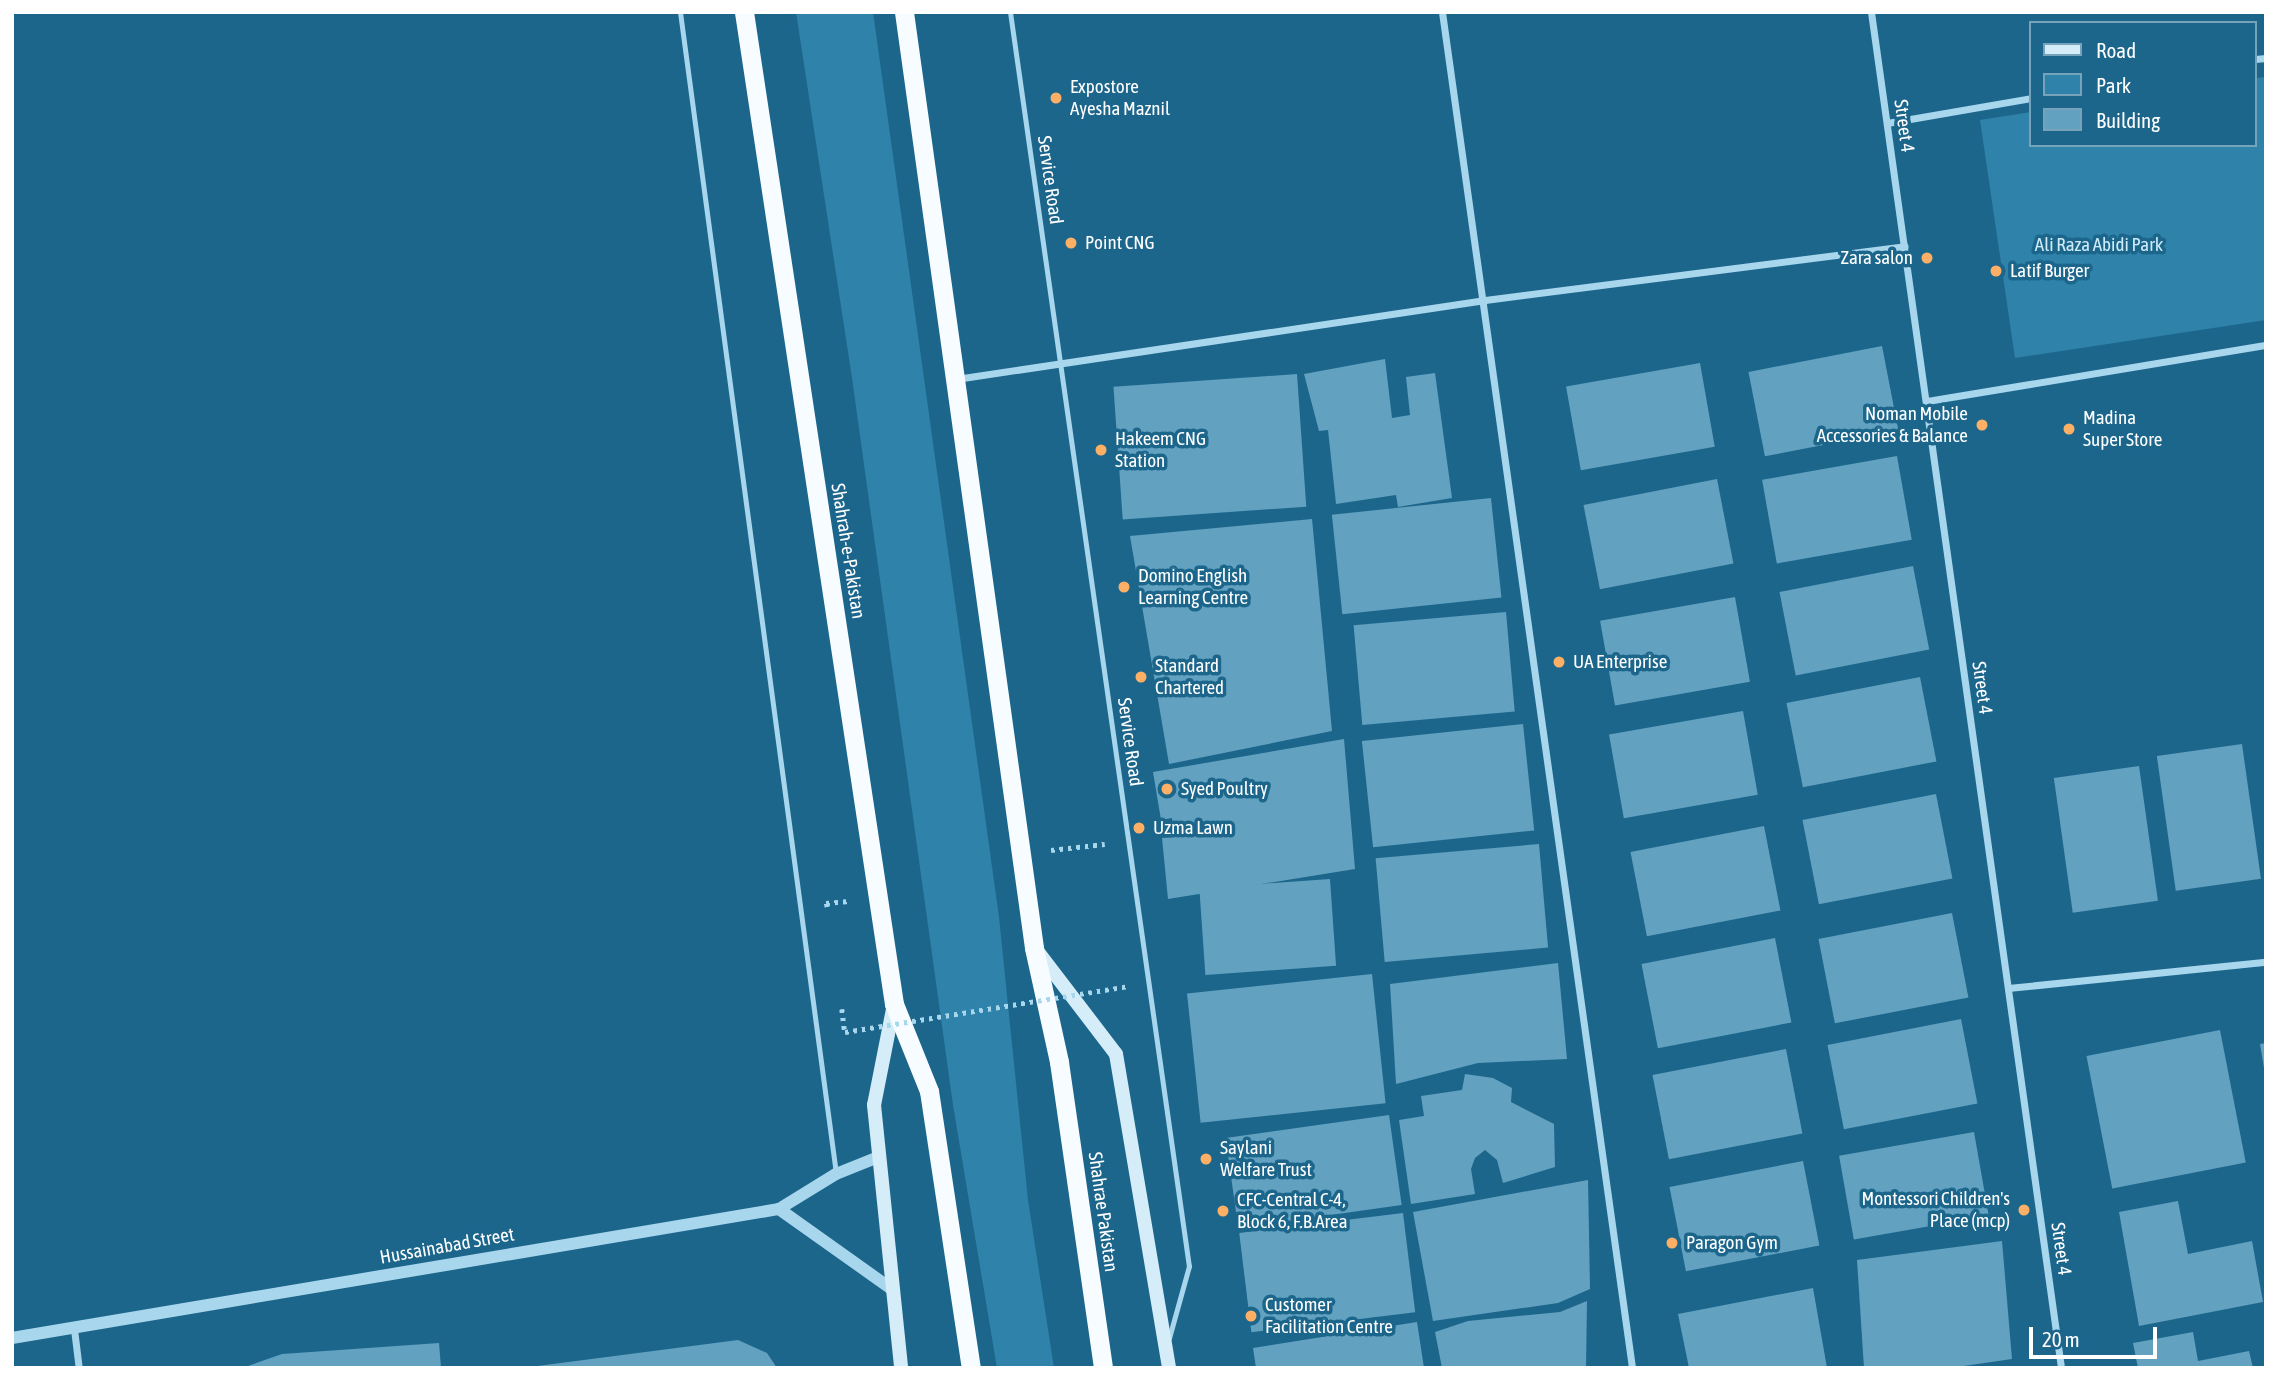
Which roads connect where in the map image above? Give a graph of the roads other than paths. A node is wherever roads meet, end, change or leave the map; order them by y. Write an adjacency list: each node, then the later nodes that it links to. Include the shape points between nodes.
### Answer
1 (680, 12): 20 (lane)
2 (744, 12): 18 (highway, Shahrah-e-Pakistan)
3 (904, 12): 13 (highway)
4 (1010, 12): 12 (lane, Service Road)
5 (1442, 12): 10 (street)
6 (1871, 12): 8 (street, Street 4)
7 (2030, 98): 8 (street)
8 (1888, 123): 9 (street, Street 4)
9 (1905, 246): 10 (street); 14 (street, Street 4)
10 (1485, 300): 12 (street); 31 (street)
11 (2266, 345): 14 (street)
12 (1060, 364): 13 (street); 25 (lane, Service Road, via 1189,1266)
13 (956, 379): 15 (highway)
14 (1927, 401): 17 (street, Street 4)
15 (1034, 948): 25 (main road, via 1116,1054); 29 (highway, Shahrae Pakistan, via 1059,1062)
16 (2266, 962): 17 (street)
17 (2008, 988): 32 (street, Street 4)
18 (894, 1003): 19 (main road, via 874,1105); 28 (highway, Shahrah-e-Pakistan, via 929,1091)
19 (876, 1158): 20 (street, Hussainabad Street); 22 (main road)
20 (836, 1174): 21 (street, Hussainabad Street)
21 (779, 1209): 22 (street); 23 (street, Hussainabad Street)
22 (893, 1290): 27 (main road)
23 (74, 1329): 24 (street, Hussainabad Street); 26 (street)
24 (12, 1338)
25 (1166, 1348): 30 (main road)
26 (79, 1368)
27 (901, 1368)
28 (971, 1368)
29 (1103, 1368)
30 (1169, 1368)
31 (1632, 1368)
32 (2062, 1368)

